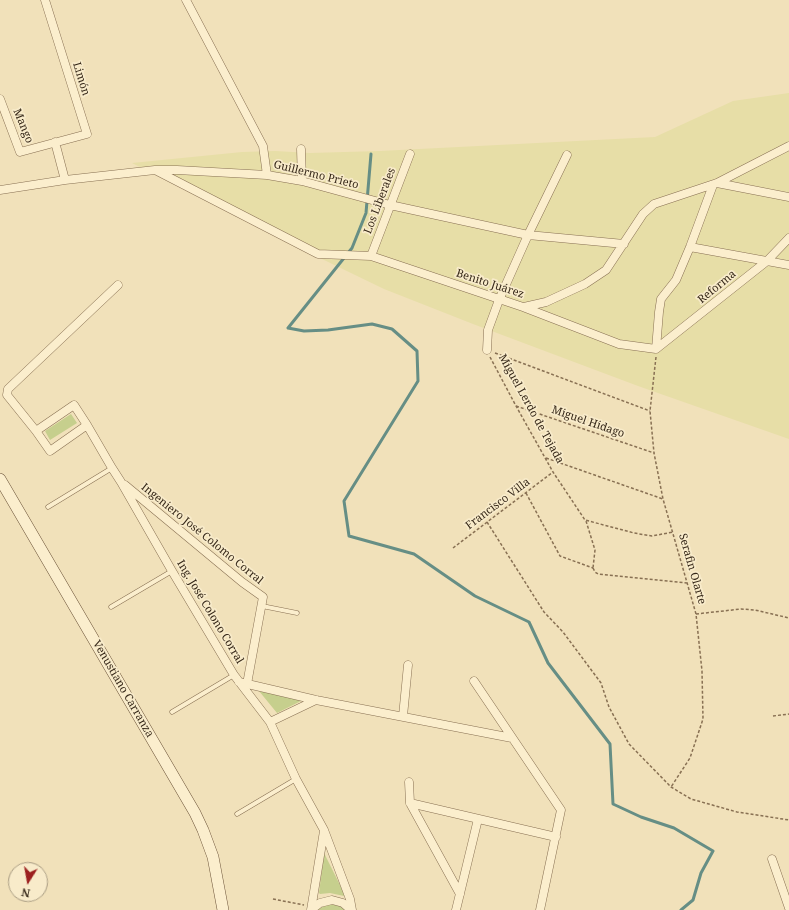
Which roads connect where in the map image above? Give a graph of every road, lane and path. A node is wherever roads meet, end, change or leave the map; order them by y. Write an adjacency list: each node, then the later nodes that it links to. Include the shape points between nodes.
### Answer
1 (45, 0): 4 (street, Limón, via 87,134)
2 (186, 0): 10 (street, via 263,146)
3 (0, 99): 4 (street, Mango, via 20,152)
4 (55, 142): 11 (street)
5 (789, 146): 13 (street, Benito Juárez)
6 (301, 148): 12 (street)
7 (410, 154): 16 (street, Los Liberales)
8 (567, 155): 17 (street, Miguel Lerdo de Tejada)
9 (155, 170): 10 (street, Guillermo Prieto); 11 (street, Guillermo Prieto); 21 (street, Benito Juárez, via 318,254)
10 (267, 175): 12 (street, Guillermo Prieto)
11 (65, 180): 14 (street, Guillermo Prieto)
12 (302, 181): 16 (street, Guillermo Prieto)
13 (715, 184): 15 (street); 19 (street, Benito Juárez, via 654,204 643,214); 20 (street)
14 (0, 190)
15 (789, 197)
16 (390, 205): 17 (street, Guillermo Prieto); 21 (street, Los Liberales)
17 (528, 235): 19 (street, Guillermo Prieto); 25 (street, Miguel Lerdo de Tejada)
18 (789, 238): 22 (street, Reforma)
19 (624, 244): 26 (street, Benito Juárez, via 606,270 585,284 546,302)
20 (690, 247): 22 (street); 27 (street, via 676,280 662,299)
21 (371, 256): 25 (street, Benito Juárez)
22 (767, 261): 23 (street); 27 (street, Reforma)
23 (789, 265)
24 (118, 285): 32 (street, via 8,389 7,395)
25 (499, 300): 26 (street, Benito Juárez); 28 (street, Miguel Lerdo de Tejada, via 488,330)
26 (523, 307): 27 (street, via 619,344)
27 (656, 349): 30 (path, Serafin Olarte)
28 (487, 350): 29 (path, Miguel Lerdo de Tejada); 30 (path)
29 (516, 406): 33 (path, Miguel Hidago); 34 (path, Miguel Lerdo de Tejada)
30 (650, 411): 33 (path, Serafin Olarte)
31 (87, 425): 32 (street, via 50,451); 32 (street, Ing. José Colono Corral, via 74,405); 35 (street, Ing. José Colono Corral)
32 (36, 431)
33 (654, 453): 40 (path, Serafin Olarte)
34 (545, 458): 36 (path, Miguel Lerdo de Tejada); 40 (path)
35 (112, 468): 38 (street, Ing. José Colono Corral); 41 (lane)
36 (554, 472): 39 (path, Francisco Villa); 42 (path, Miguel Lerdo de Tejada)
37 (0, 479): 79 (main road, Venustiano Carranza, via 195,813 213,858)
38 (121, 482): 47 (street, Ing. José Colono Corral); 49 (street, Ingeniero José Colomo Corral, via 263,597)
39 (526, 493): 43 (path, Francisco Villa); 46 (path, via 560,556)
40 (663, 499): 44 (path, Serafin Olarte)
41 (48, 507)
42 (586, 520): 44 (path, via 652,536); 46 (path, Miguel Lerdo de Tejada, via 595,550)
43 (487, 522): 45 (path, Francisco Villa); 67 (path, via 544,612 563,632 601,683 609,707 629,744)
44 (673, 532): 48 (path, Serafin Olarte)
45 (453, 548)
46 (593, 568): 48 (path, via 598,574)
47 (172, 571): 50 (lane); 55 (street, Ing. José Colono Corral)
48 (688, 582): 52 (path, Serafin Olarte)
49 (261, 606): 51 (lane); 57 (street)
50 (111, 607)
51 (296, 613)
52 (696, 614): 53 (path, via 741,609); 67 (path, Serafin Olarte, via 702,671 703,719 690,758)
53 (789, 618)
54 (408, 665): 61 (street)
55 (234, 675): 57 (street, Ing. José Colono Corral); 59 (lane)
56 (474, 681): 64 (street)
57 (243, 683): 58 (street); 63 (street, Ing. José Colono Corral)
58 (316, 700): 61 (street); 63 (street)
59 (172, 712)
60 (789, 714): 62 (path)
61 (403, 716): 64 (street)
62 (774, 716)
63 (270, 722): 65 (street, Ing. José Colono Corral)
64 (512, 738): 73 (street, via 561,810)
65 (296, 779): 69 (lane); 72 (street, Ing. José Colono Corral)
66 (409, 782): 68 (street)
67 (671, 787): 71 (path, via 691,799 737,812)
68 (410, 803): 70 (street); 75 (street)
69 (237, 814)
70 (478, 819): 73 (street); 75 (street)
71 (789, 820)
72 (324, 830): 78 (street); 80 (street, Ing. José Colono Corral)
73 (556, 837): 82 (street)
74 (772, 859): 77 (street)
75 (460, 894): 81 (street)
76 (273, 899): 78 (path)
77 (789, 908)
78 (311, 909): 80 (street, via 332,900 343,903)
79 (223, 910)
80 (352, 910)
81 (456, 910)
82 (540, 910)

